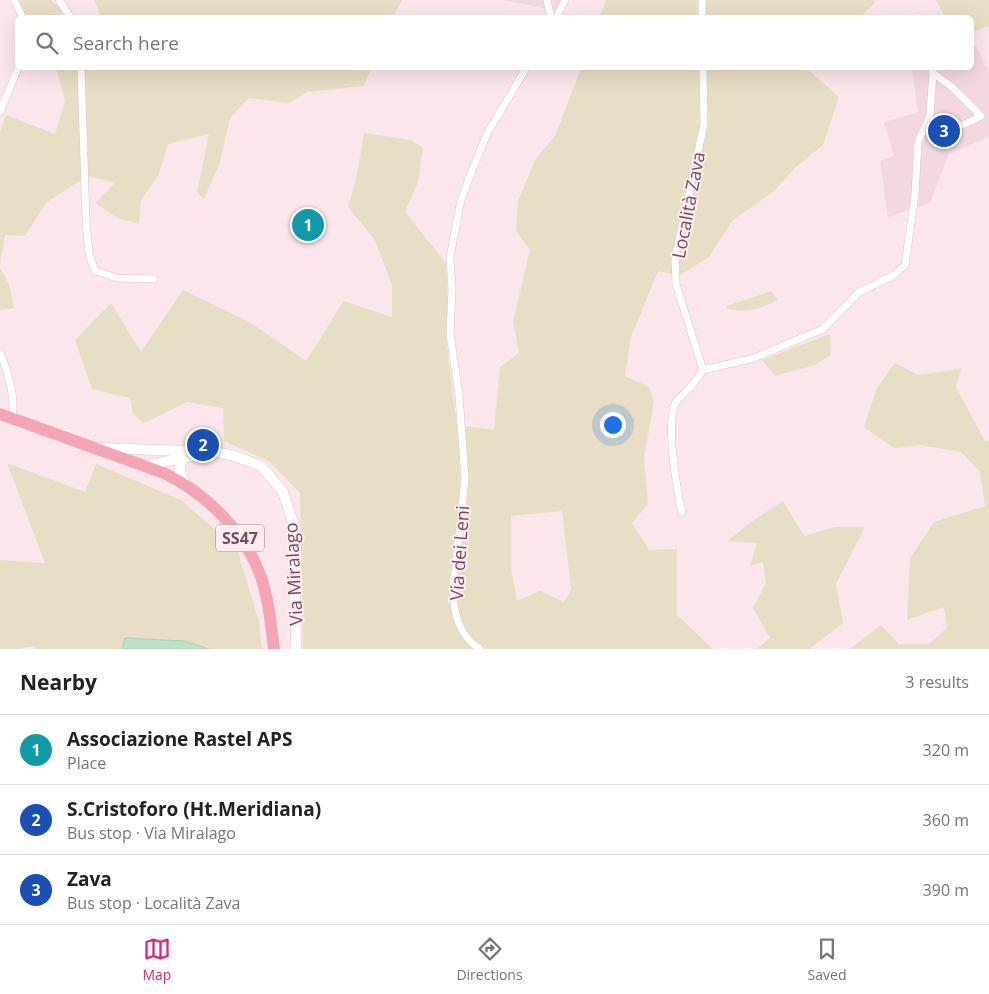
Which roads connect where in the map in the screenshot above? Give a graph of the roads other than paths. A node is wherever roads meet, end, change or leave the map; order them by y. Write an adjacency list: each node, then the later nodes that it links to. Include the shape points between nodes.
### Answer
1 (14, 0): 6 (street)
2 (59, 0): 7 (street)
3 (547, 0): 8 (street)
4 (565, 0): 9 (street)
5 (702, 0): 10 (street)
6 (22, 15)
7 (69, 15)
8 (550, 15)
9 (558, 15)
10 (702, 15)
11 (17, 70): 16 (street)
12 (81, 70): 18 (street, via 89,254 95,271 117,278)
13 (525, 70): 31 (street, Via dei Leni, via 487,134 473,168 461,200 450,257 450,334 466,479 453,603 458,624)
14 (703, 70): 20 (street, Località Zava, via 704,124 675,259 676,284)
15 (932, 70): 17 (street); 17 (street, via 981,116 952,128)
16 (0, 112)
17 (927, 124): 20 (street, via 918,141 915,195 905,265 859,292 823,329 754,358)
18 (154, 279)
19 (0, 353): 21 (street, via 13,402)
20 (703, 370): 28 (street, via 676,402 673,414 672,447)
21 (4, 416): 22 (main road, SS47)
22 (95, 448): 23 (street); 26 (main road, SS47)
23 (152, 450): 24 (street); 26 (street, via 143,458)
24 (215, 452): 25 (street); 30 (street, Via Miralago, via 261,466 283,492 294,526)
25 (184, 457): 26 (street); 27 (street, via 180,470)
26 (144, 466): 27 (main road, SS47)
27 (187, 486): 29 (main road, SS47, via 218,512 248,549 269,605)
28 (682, 512)
29 (274, 649)
30 (296, 649)
31 (480, 649)

